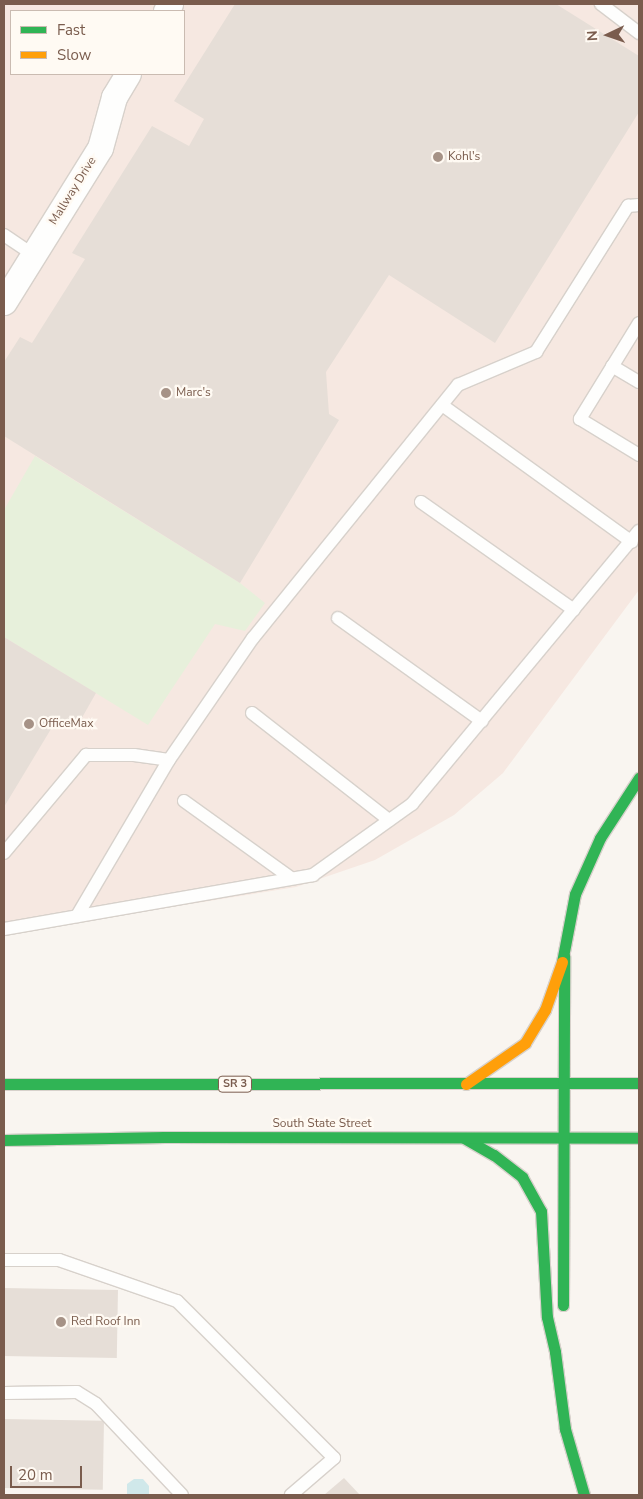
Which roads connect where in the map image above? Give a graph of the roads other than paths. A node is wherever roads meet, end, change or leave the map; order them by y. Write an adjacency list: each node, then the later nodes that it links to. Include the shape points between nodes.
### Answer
1 (600, 4): 2 (lane)
2 (639, 33)
3 (127, 75): 6 (street, Mallway Drive, via 114,98 100,148)
4 (639, 205): 11 (lane, via 628,206 536,352 458,386)
5 (4, 235): 6 (lane)
6 (34, 254): 7 (street, Mallway Drive)
7 (8, 286)
8 (639, 323): 9 (lane)
9 (612, 366): 10 (lane); 12 (lane, via 580,419)
10 (639, 382)
11 (442, 405): 14 (lane); 19 (lane, via 253,638)
12 (639, 455)
13 (421, 502): 15 (lane)
14 (636, 536): 15 (lane)
15 (574, 610): 18 (lane)
16 (338, 618): 18 (lane)
17 (252, 713): 22 (lane)
18 (482, 721): 22 (lane, via 412,804)
19 (169, 760): 23 (lane, via 134,755 86,755); 25 (lane)
20 (639, 778): 27 (main road, via 600,838 575,894)
21 (184, 802): 24 (lane)
22 (389, 820): 24 (lane, via 313,874)
23 (4, 853)
24 (291, 878): 25 (lane)
25 (77, 916): 26 (lane)
26 (4, 929)
27 (564, 956): 30 (main road, via 545,1010 525,1043); 31 (main road)
28 (639, 1083): 31 (main road, SR 3)
29 (4, 1084): 30 (main road, SR 3)
30 (466, 1084): 31 (main road, SR 3)
31 (565, 1084): 34 (main road)
32 (464, 1138): 34 (main road, South State Street); 35 (main road, South State Street); 37 (main road, via 494,1155 522,1177 541,1211 548,1317)
33 (639, 1138): 34 (main road, South State Street)
34 (565, 1139): 37 (main road, via 562,1322)
35 (4, 1140)
36 (4, 1260): 40 (lane, via 59,1260 177,1301 334,1458)
37 (555, 1352): 41 (main road, via 565,1429)
38 (4, 1393): 39 (lane, via 78,1392 96,1404)
39 (182, 1495)
40 (292, 1495)
41 (584, 1495)

